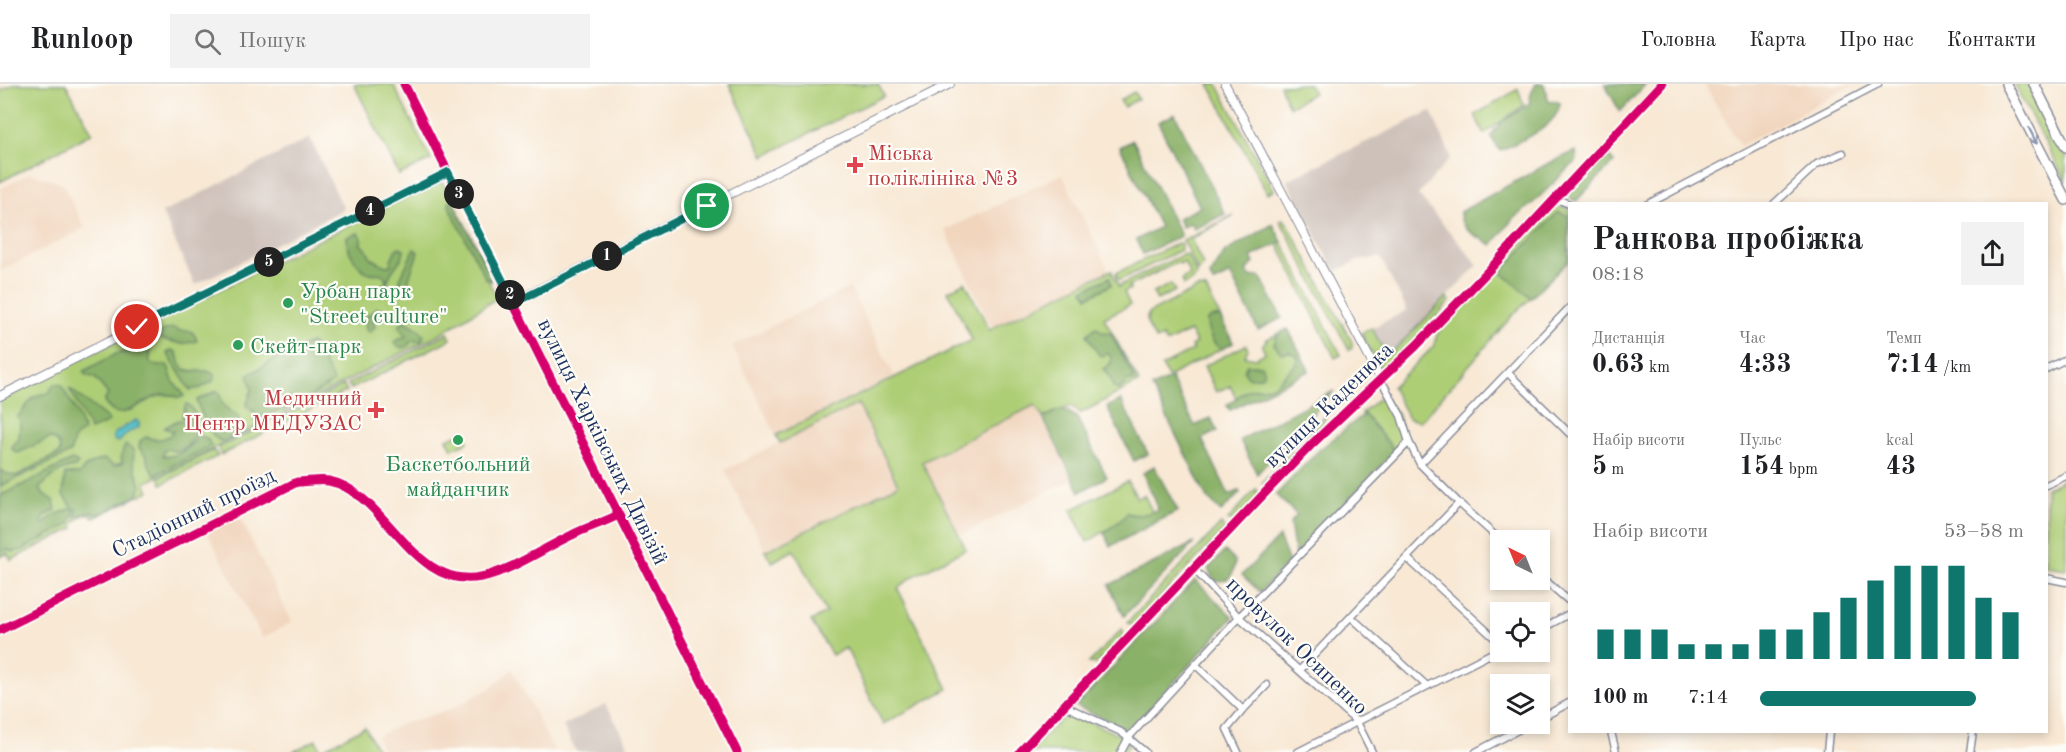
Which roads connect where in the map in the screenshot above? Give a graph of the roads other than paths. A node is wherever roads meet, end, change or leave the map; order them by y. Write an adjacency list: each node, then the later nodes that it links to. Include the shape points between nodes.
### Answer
1 (404, 84): 10 (street, вулиця Харківських Дивізій)
2 (950, 84): 16 (street)
3 (1225, 84): 21 (street)
4 (1662, 84): 11 (street, вулиця Каденюка)
5 (1878, 84): 13 (street)
6 (2006, 84): 12 (main road, one-way to 12)
7 (2034, 84): 8 (main road)
8 (2066, 147)
9 (1843, 153): 14 (street, via 1817,164)
10 (448, 172): 16 (street, вулиця Харківських Дивізій); 22 (street)
11 (1554, 198): 15 (street); 21 (street, вулиця Каденюка, via 1491,269)
12 (2066, 200)
13 (1652, 202)
14 (1776, 202)
15 (1568, 204)
16 (514, 303): 29 (street, вулиця Харківських Дивізій)
17 (1568, 309): 20 (street)
18 (2066, 359): 19 (street)
19 (2048, 368)
20 (1508, 373): 23 (street); 25 (street)
21 (1381, 380): 24 (street, via 1401,416); 32 (street, вулиця Каденюка, via 1312,444)
22 (0, 396)
23 (1568, 432)
24 (1409, 442): 25 (street); 38 (street)
25 (1420, 464): 28 (street)
26 (2066, 476): 27 (street)
27 (2048, 484)
28 (1459, 503): 30 (street); 31 (street)
29 (618, 515): 41 (street, Стадіонний проїзд, via 497,572 479,578 453,576 425,563 354,492 329,480 297,482); 58 (street, вулиця Харківських Дивізій)
30 (1490, 531)
31 (1407, 558): 39 (street); 42 (street)
32 (1193, 568): 38 (street, провулок Осипенко); 49 (street, вулиця Каденюка)
33 (2048, 578): 34 (street)
34 (2066, 582)
35 (1550, 584): 36 (street)
36 (1568, 600)
37 (1568, 615): 40 (street)
38 (1239, 617): 44 (street); 45 (street, провулок Осипенко)
39 (1351, 617): 45 (street); 47 (street)
40 (1550, 624)
41 (0, 630)
42 (1490, 634)
43 (1490, 654): 47 (street)
44 (1196, 665): 50 (street); 57 (street)
45 (1300, 670): 52 (street, провулок Осипенко)
46 (1267, 685): 50 (street)
47 (1427, 686): 52 (street)
48 (1568, 704): 51 (street)
49 (1064, 705): 57 (street); 59 (street, вулиця Каденюка)
50 (1242, 710): 62 (street, via 1227,729)
51 (1550, 713)
52 (1357, 722): 63 (street); 64 (street, провулок Осипенко)
53 (1611, 733): 66 (street)
54 (1828, 733): 67 (street)
55 (1973, 733): 68 (street)
56 (1510, 734): 65 (street)
57 (1129, 736): 60 (street); 61 (street)
58 (737, 752)
59 (1020, 752)
60 (1121, 752)
61 (1145, 752)
62 (1238, 752)
63 (1298, 752)
64 (1372, 752)
65 (1476, 752)
66 (1616, 752)
67 (1827, 752)
68 (1970, 752)

